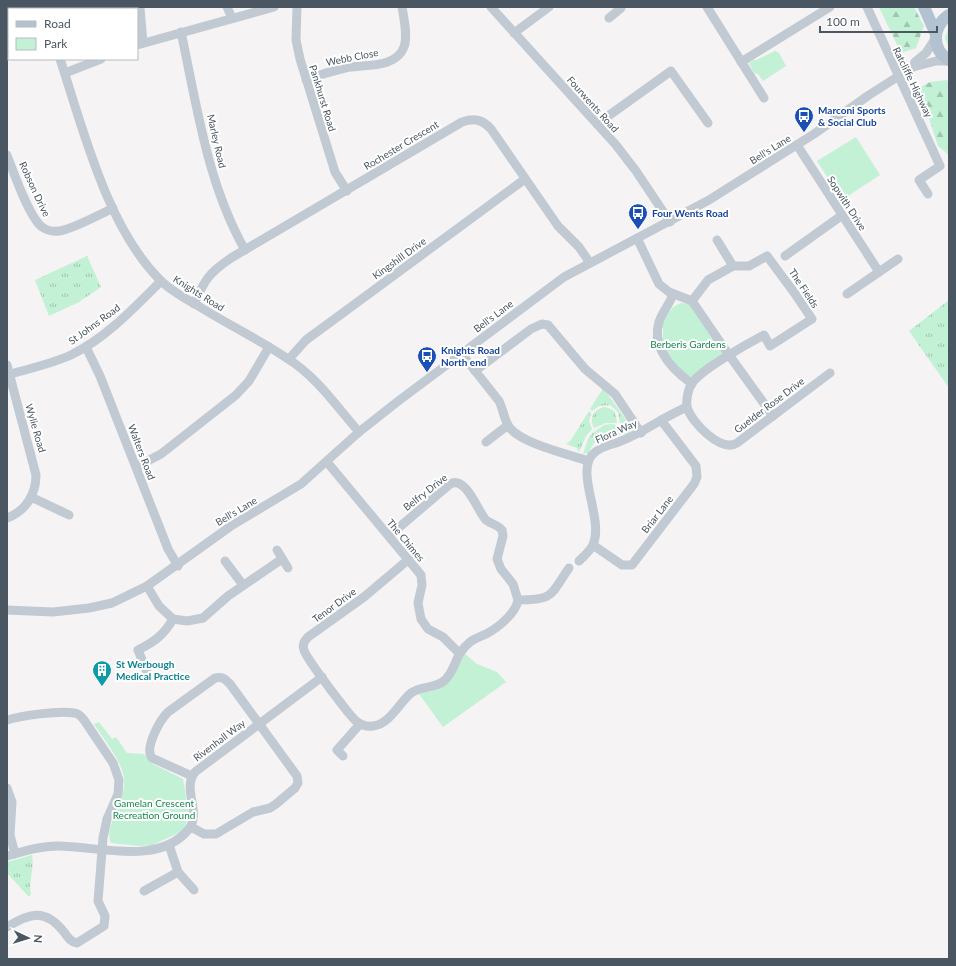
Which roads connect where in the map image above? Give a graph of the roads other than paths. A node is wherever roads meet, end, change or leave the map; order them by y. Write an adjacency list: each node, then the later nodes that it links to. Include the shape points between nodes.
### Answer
1 (140, 7): 17 (street)
2 (227, 7): 13 (street)
3 (274, 7): 13 (street)
4 (297, 7): 25 (street, Pankhurst Road, via 297,48)
5 (402, 7): 25 (street, Webb Close, via 406,41 403,50 396,57 385,62 346,68)
6 (491, 7): 15 (street, Fourwents Road)
7 (549, 7): 15 (street)
8 (707, 7): 21 (street)
9 (830, 7): 21 (street)
10 (867, 7): 24 (street, Ratcliffe Highway)
11 (924, 7): 16 (main road)
12 (949, 15): 16 (main road, via 942,20)
13 (232, 18): 14 (street)
14 (181, 32): 17 (street); 39 (street, Marley Road, via 215,180 229,218)
15 (514, 33): 27 (street, Fourwents Road)
16 (935, 36): 20 (main road, via 939,51); 22 (street, Bell's Lane, via 926,53)
17 (140, 44)
18 (60, 60): 23 (street, Knights Road)
19 (98, 60): 23 (street)
20 (949, 61): 22 (street, Bell's Lane)
21 (741, 62): 26 (street)
22 (912, 67): 24 (street, Bell's Lane)
23 (65, 73): 34 (street, Knights Road, via 91,155)
24 (898, 75): 29 (street, Bell's Lane); 33 (street, Ratcliffe Highway, via 940,166 920,180)
25 (306, 80): 32 (street, Pankhurst Road, via 335,172)
26 (764, 98)
27 (597, 124): 28 (street, via 671,71); 36 (street, Fourwents Road, via 626,158)
28 (708, 124)
29 (797, 145): 35 (street, Sopwith Drive); 36 (street, Bell's Lane)
30 (7, 155): 34 (street, Robson Drive, via 32,213 44,228 53,231 63,230)
31 (525, 179): 32 (street, Rochester Crescent, via 491,128 482,121 472,119 462,122); 42 (street, Rochester Crescent, via 558,226 579,246); 54 (street, Kingshill Drive, via 306,340)
32 (347, 191): 39 (street, Rochester Crescent)
33 (928, 194)
34 (113, 208): 45 (street, Knights Road, via 138,252)
35 (842, 216): 40 (street); 44 (street, Sopwith Drive)
36 (670, 222): 37 (street, Bell's Lane)
37 (637, 238): 42 (street, Bell's Lane); 46 (street, via 659,284)
38 (717, 240): 43 (street)
39 (246, 250): 49 (street, Rochester Crescent, via 212,271 202,284)
40 (785, 256)
41 (898, 259): 44 (street)
42 (590, 263): 52 (street, Bell's Lane, via 564,277)
43 (733, 266): 48 (street, The Fields, via 708,281); 53 (street, The Fields, via 749,266 767,256 812,319 770,346 764,335)
44 (879, 272): 47 (street)
45 (160, 281): 49 (street, Knights Road); 50 (street, St Johns Road, via 116,324)
46 (674, 294): 48 (street); 59 (street, via 659,320 659,345 676,373)
47 (847, 294)
48 (692, 301): 53 (street)
49 (194, 304): 51 (street, Knights Road)
50 (86, 347): 58 (street, St Johns Road, via 59,360); 69 (street, Walters Road)
51 (269, 347): 54 (street, Knights Road); 69 (street, via 249,381 236,395 161,454)
52 (461, 353): 56 (street); 64 (street, Bell's Lane)
53 (729, 356): 59 (street); 61 (street)
54 (289, 359): 64 (street, Knights Road, via 310,376)
55 (7, 365): 58 (street, Wylie Road)
56 (475, 371): 63 (street, via 499,401); 65 (street, via 531,329 542,324 548,325 585,369 615,394)
57 (830, 373): 61 (street, Guelder Rose Drive)
58 (8, 375): 70 (street, Wylie Road, via 35,468 35,486)
59 (692, 384): 60 (street, via 687,396)
60 (687, 407): 61 (street, Guelder Rose Drive, via 710,436 726,446 734,445); 62 (street, Flora Way)
61 (773, 416)
62 (661, 420): 65 (street, Flora Way); 74 (street, Briar Lane, via 696,466 697,478 694,484 632,565 622,565)
63 (508, 425): 66 (street); 67 (street, via 526,439)
64 (359, 432): 68 (street, Bell's Lane)
65 (641, 433): 67 (street, Flora Way, via 604,446)
66 (486, 442)
67 (588, 461): 74 (street, via 587,473 595,524)
68 (327, 462): 73 (street, The Chimes); 80 (street, Bell's Lane, via 301,484 231,526)
69 (136, 467): 80 (street, Walters Road, via 168,549)
70 (31, 497): 71 (street); 72 (street, Wylie Road, via 20,511)
71 (69, 515)
72 (7, 518)
73 (389, 536): 77 (street, The Chimes); 85 (street, Belfry Drive, via 450,484 460,483 475,500 486,519 502,530 497,559 513,584)
74 (593, 545): 79 (street)
75 (276, 550): 76 (street)
76 (282, 559): 81 (street); 83 (street)
77 (409, 559): 88 (street, The Chimes, via 422,578 418,603 423,623 428,630 443,637); 90 (street, Tenor Drive, via 364,597 306,638 305,653)
78 (225, 561): 83 (street)
79 (579, 561)
80 (178, 566): 84 (street, Bell's Lane)
81 (288, 568)
82 (569, 568): 85 (street, via 551,595 539,600)
83 (243, 585): 87 (street, via 203,618 188,622)
84 (148, 586): 86 (street, Bell's Lane, via 117,601 89,608 53,612); 87 (street, via 159,606)
85 (518, 600): 88 (street, via 510,615 490,631 470,642)
86 (7, 610)
87 (173, 619): 89 (street, via 158,639 138,650)
88 (459, 653): 93 (street, via 444,682 414,691 402,700 389,718 381,724)
89 (147, 672)
90 (322, 677): 92 (street, Rivenhall Way); 93 (street, Tenor Drive)
91 (7, 720): 99 (street, via 36,714 67,712 78,714 84,720 113,763 119,780 118,794 106,824)
92 (259, 724): 95 (street, Rivenhall Way, via 205,763); 95 (street, via 227,680 220,677 168,712 162,719 150,746 150,756); 97 (street, via 297,776 298,783 295,788 270,808 253,812 216,834 204,834)
93 (360, 724): 94 (street, via 337,750)
94 (342, 756)
95 (192, 776): 97 (street, Rivenhall Way, via 190,786 194,813)
96 (7, 788): 100 (street, via 12,802)
97 (191, 827): 98 (street)
98 (169, 845): 99 (street, via 148,852); 101 (street)
99 (103, 849): 100 (street, via 53,846); 104 (street, via 98,901 106,918 102,928 77,942 70,941 54,922 42,916 25,916)
100 (11, 855)
101 (178, 872): 102 (street); 103 (street)
102 (194, 890)
103 (144, 891)
104 (7, 927)

